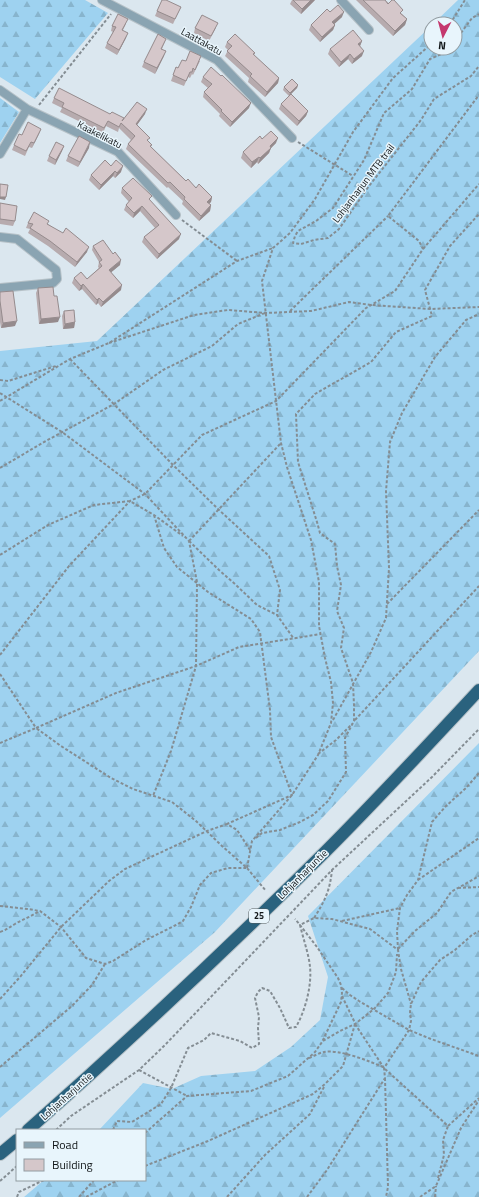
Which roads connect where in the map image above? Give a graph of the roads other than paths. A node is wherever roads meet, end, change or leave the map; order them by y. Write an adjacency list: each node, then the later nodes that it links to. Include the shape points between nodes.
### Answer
1 (102, 0): 6 (street, Laattakatu, via 217,60)
2 (341, 0): 3 (street)
3 (369, 30)
4 (0, 90): 5 (street, Kaakelikatu)
5 (30, 111): 7 (street); 8 (street, Kaakelikatu, via 118,152)
6 (292, 138)
7 (0, 154)
8 (176, 215)
9 (0, 237): 10 (street, via 17,239 56,270 56,280 53,283)
10 (0, 288)
11 (479, 690): 12 (highway, Lohjanharjuntie / 25, via 325,852 232,943)
12 (29, 1129)
13 (16, 1141): 14 (highway)
14 (0, 1154)

